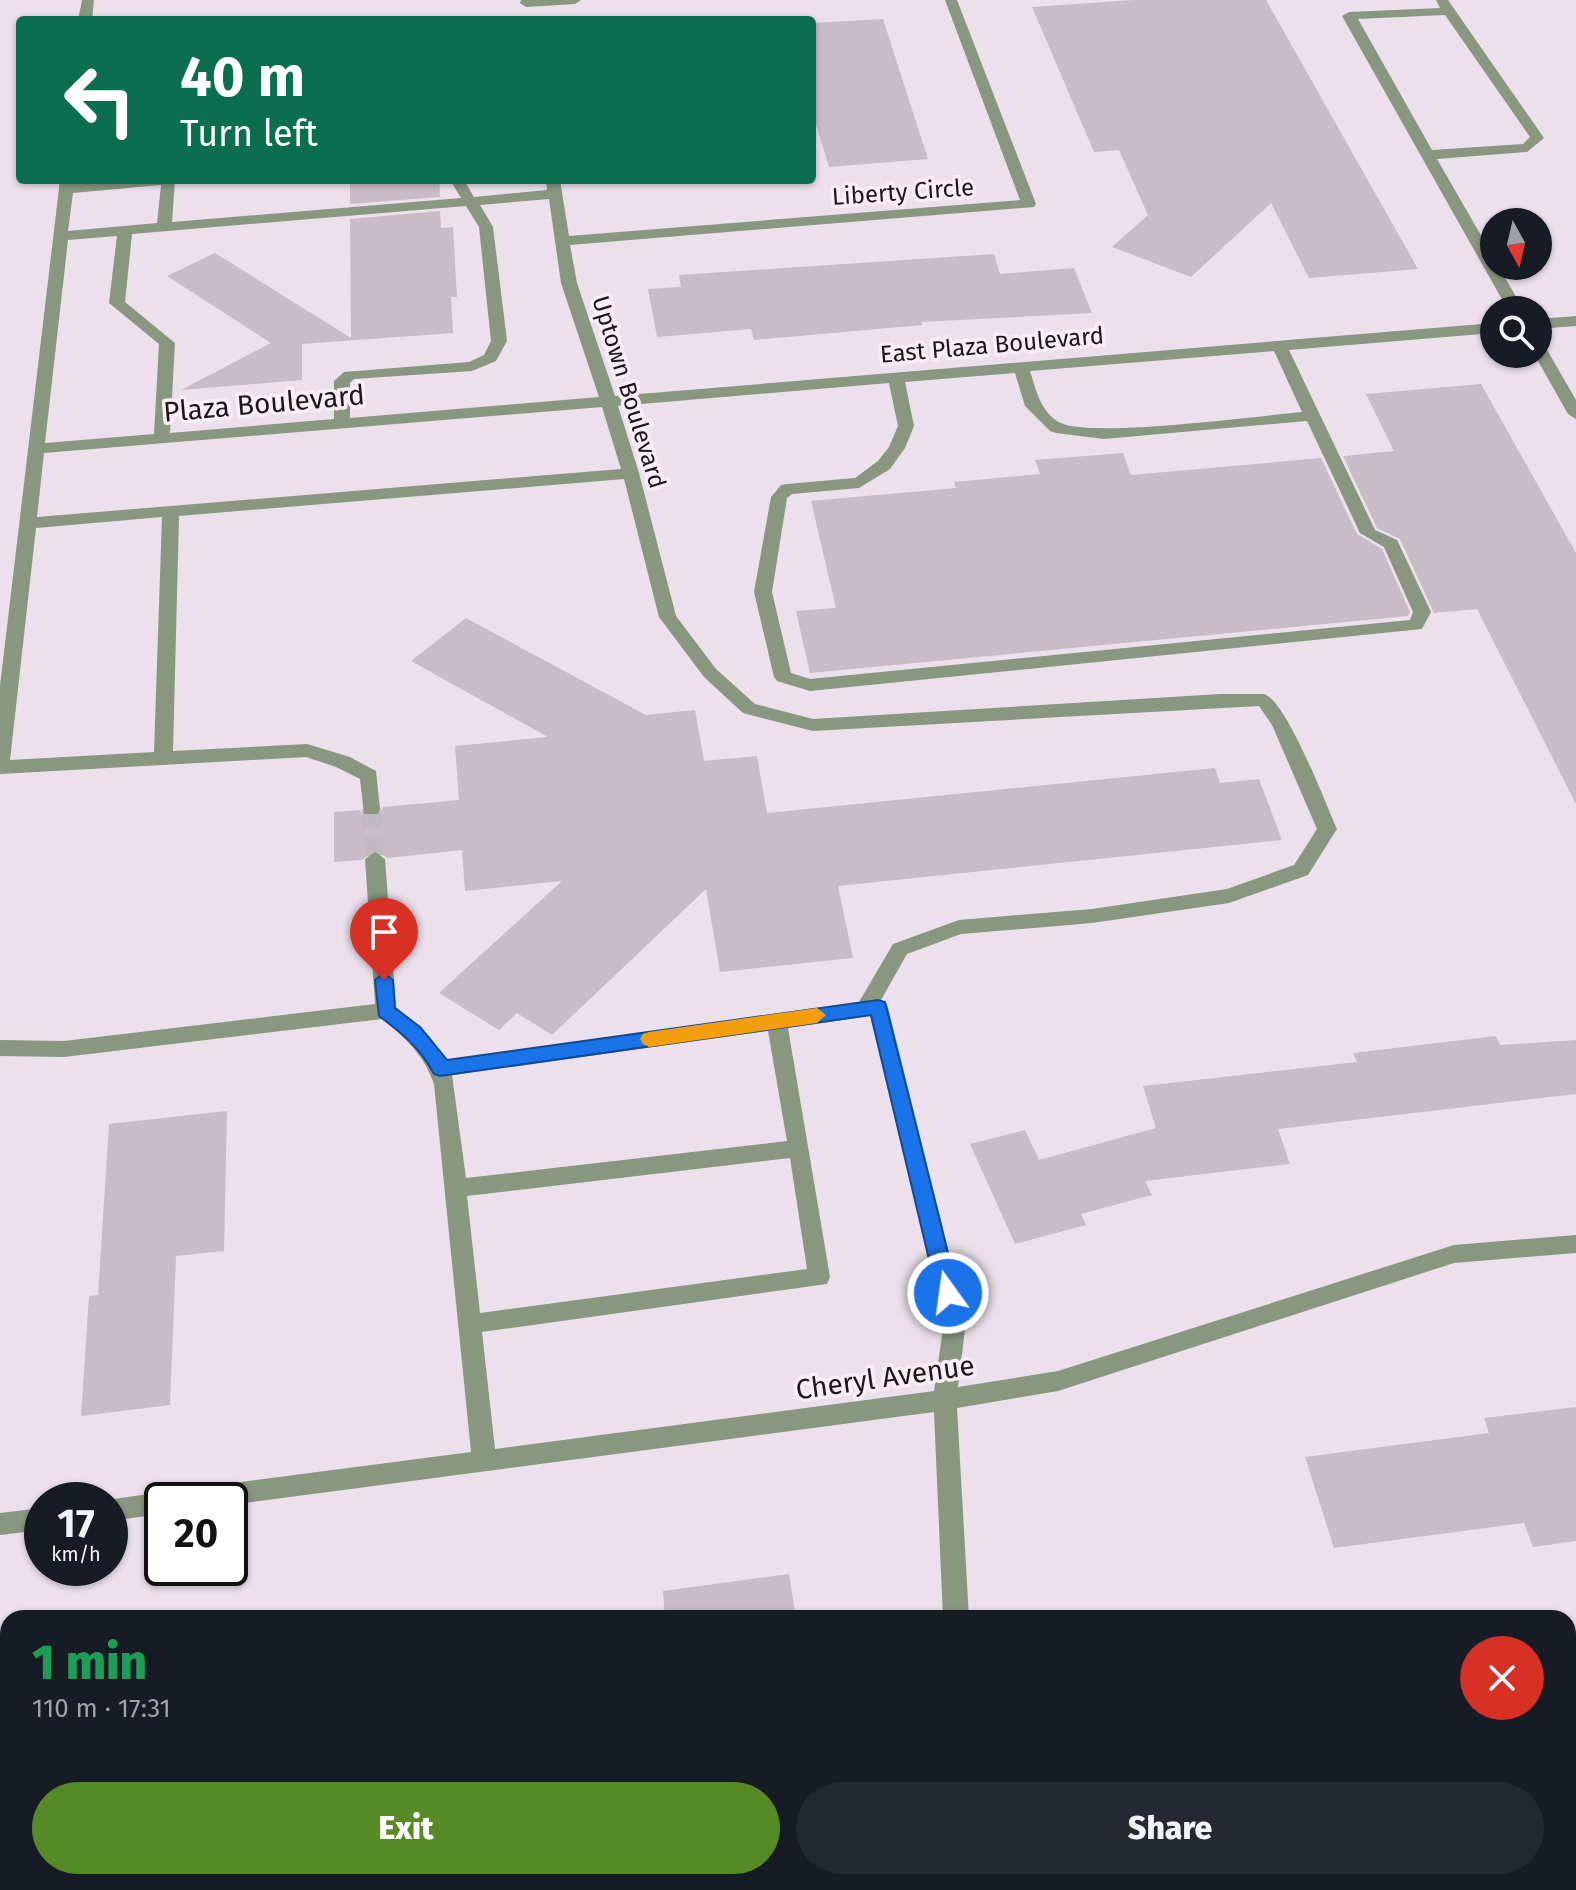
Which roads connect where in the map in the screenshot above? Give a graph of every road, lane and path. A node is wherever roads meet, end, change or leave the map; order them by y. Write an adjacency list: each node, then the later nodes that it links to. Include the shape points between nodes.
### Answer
1 (575, 0): 3 (street)
2 (951, 0): 14 (street, Liberty Circle, via 1029,204)
3 (526, 2)
4 (1446, 5): 5 (street, via 1349,16); 5 (street, via 1537,138 1527,148)
5 (1427, 155): 15 (street)
6 (67, 184): 13 (street)
7 (168, 184): 11 (street)
8 (460, 184): 10 (street)
9 (554, 187): 10 (street); 14 (street, Uptown Boulevard)
10 (472, 202): 11 (street); 27 (street, via 486,227 499,341 490,358 472,366 350,375 342,381)
11 (164, 228): 12 (street)
12 (125, 231): 13 (street); 28 (street, via 117,303 167,343)
13 (61, 236): 29 (street)
14 (563, 241): 23 (street, Uptown Boulevard, via 569,283)
15 (1508, 296)
16 (1576, 321): 17 (street)
17 (1552, 323)
18 (1480, 329): 19 (street, East Plaza Boulevard)
19 (1279, 346): 20 (street, East Plaza Boulevard); 26 (street)
20 (1021, 367): 22 (street, East Plaza Boulevard); 26 (street, via 1033,406 1056,428 1104,434)
21 (1550, 368): 25 (street)
22 (896, 378): 23 (street, East Plaza Boulevard); 26 (street, via 906,426 884,465 859,483 787,489 779,497 763,592 783,677 810,685 1416,625 1422,612 1391,544 1368,533)
23 (611, 402): 24 (street, East Plaza Boulevard); 30 (street, Uptown Boulevard)
24 (495, 411): 27 (street, Plaza Boulevard)
25 (1576, 414)
26 (1312, 416)
27 (342, 423): 28 (street, Plaza Boulevard)
28 (162, 437): 29 (street, Plaza Boulevard)
29 (37, 449): 32 (street)
30 (631, 473): 31 (street); 37 (street, Uptown Boulevard, via 668,617 710,673 749,709 813,725 1264,700 1280,723 1327,829 1301,870 1229,896 1092,916 959,927 900,949)
31 (171, 511): 32 (street); 33 (street)
32 (28, 523): 34 (street)
33 (163, 758): 34 (street); 35 (street, via 307,750 369,776)
34 (0, 766)
35 (371, 809)
36 (375, 859): 38 (street)
37 (866, 1008): 39 (street); 46 (street, via 878,1007 955,1321)
38 (386, 1011): 40 (street, via 64,1049); 41 (street, via 413,1032 437,1058)
39 (777, 1021): 41 (street); 42 (street)
40 (0, 1048)
41 (440, 1069): 43 (street)
42 (799, 1148): 43 (street); 45 (street, via 819,1277)
43 (456, 1188): 45 (street)
44 (1576, 1244): 46 (street, Cheryl Avenue, via 1454,1254 1058,1381)
45 (470, 1324): 47 (street)
46 (945, 1400): 47 (street, Cheryl Avenue); 51 (street)
47 (484, 1462): 48 (street, Cheryl Avenue)
48 (248, 1492)
49 (24, 1521): 50 (street)
50 (0, 1524)
51 (956, 1610)

